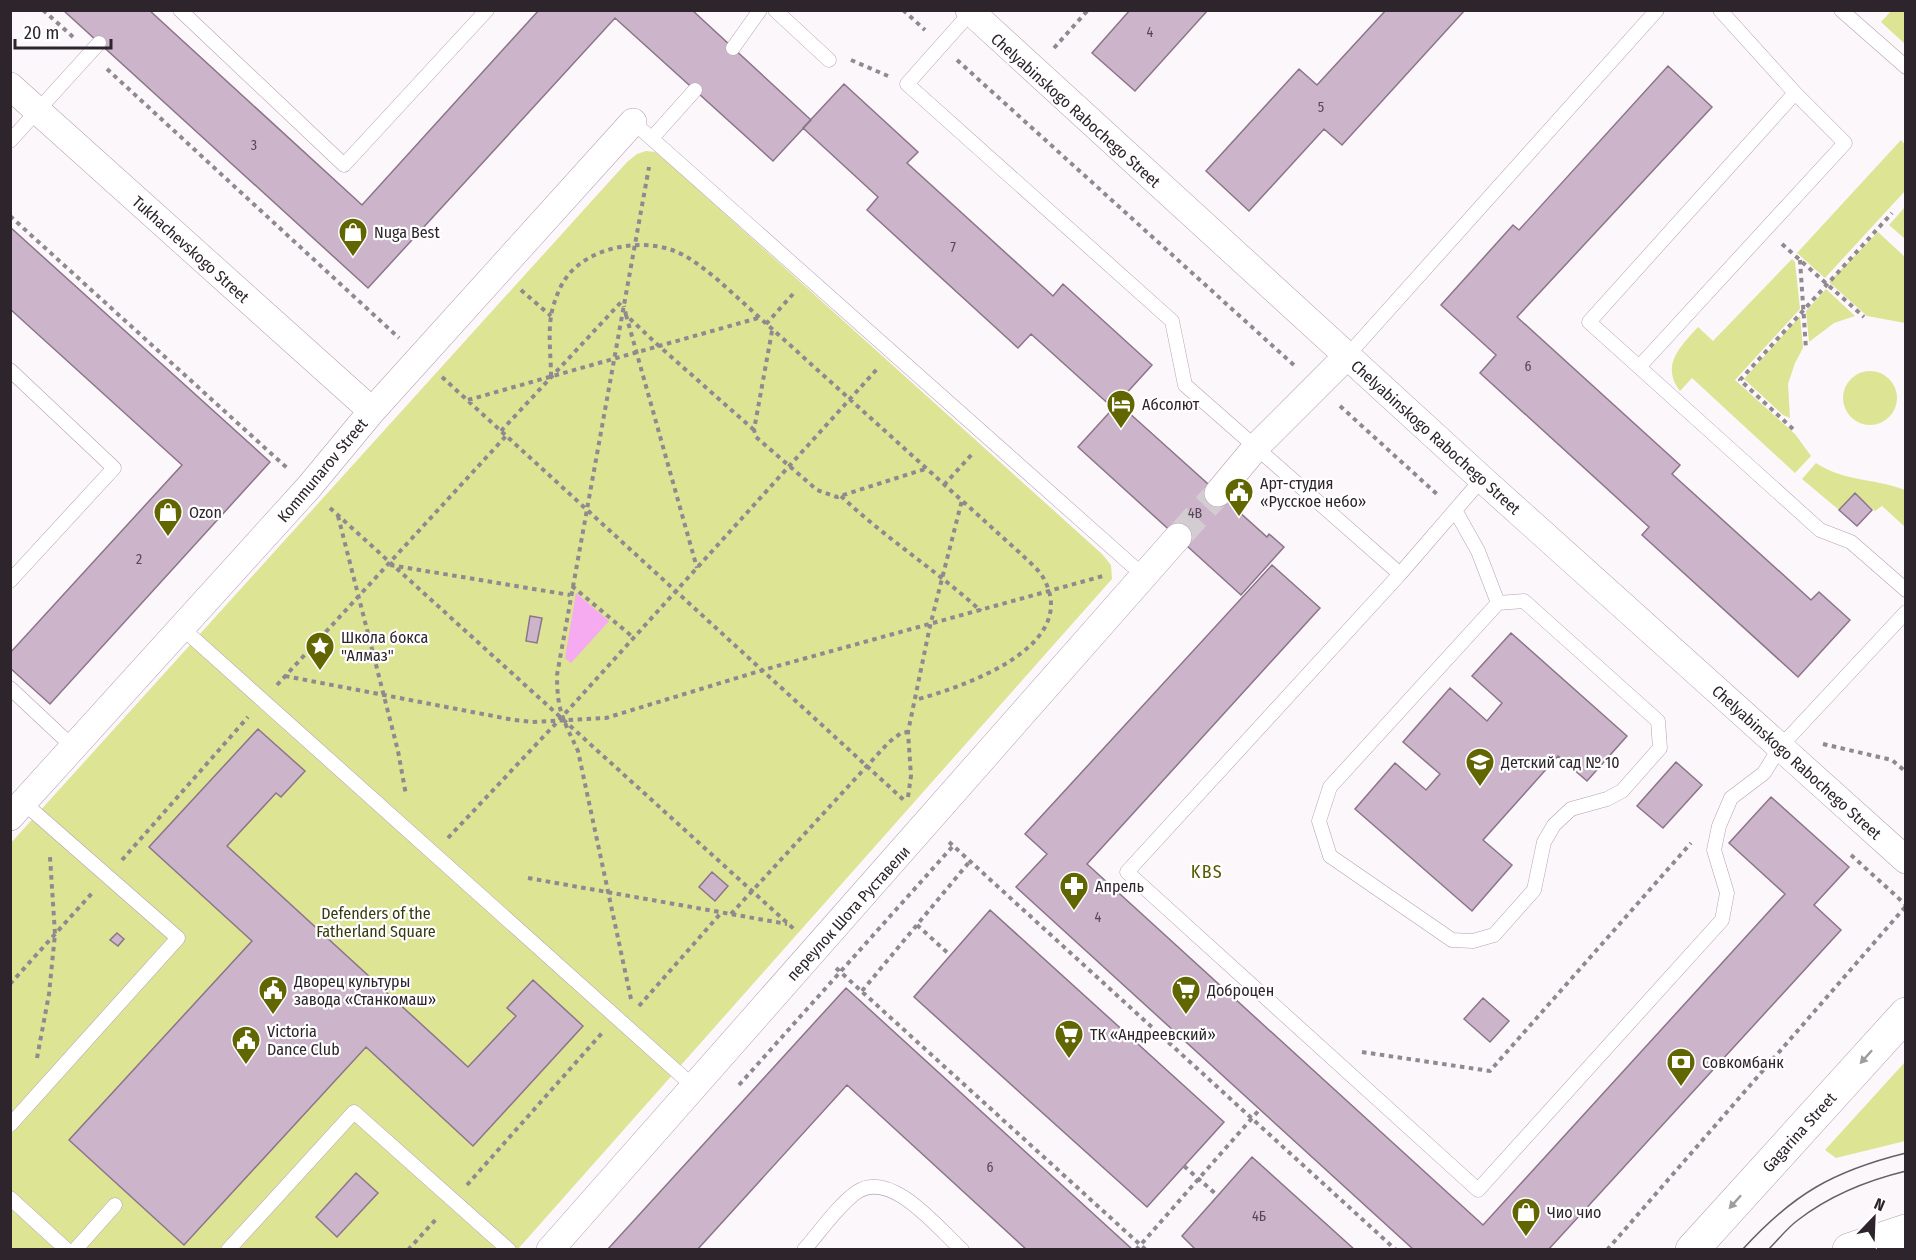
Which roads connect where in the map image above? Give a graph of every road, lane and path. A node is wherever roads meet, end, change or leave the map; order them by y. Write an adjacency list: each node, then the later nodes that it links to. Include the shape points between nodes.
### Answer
1 (44, 10): 14 (path)
2 (180, 10): 3 (lane, via 344,165)
3 (487, 10)
4 (760, 10): 15 (lane)
5 (775, 10): 18 (lane)
6 (903, 10): 13 (path)
7 (1088, 10): 16 (path)
8 (1657, 10): 48 (lane)
9 (1720, 10): 23 (lane)
10 (1841, 10): 19 (lane)
11 (980, 15): 13 (lane); 48 (street, Chelyabinskogo Rabochego Street)
12 (1046, 41): 16 (path)
13 (941, 45): 20 (lane); 55 (path)
14 (95, 48): 24 (lane); 49 (path)
15 (733, 48)
16 (1054, 49): 17 (path)
17 (1062, 57)
18 (829, 60): 20 (path, via 846,59)
19 (1905, 67)
20 (907, 84): 63 (lane, via 1172,321 1185,385)
21 (10, 86): 24 (street, Tukhachevskogo Street)
22 (695, 90): 25 (lane)
23 (1795, 93): 30 (lane, via 1845,143); 51 (lane, via 1589,322)
24 (38, 111): 26 (lane); 58 (street, Tukhachevskogo Street)
25 (643, 129): 46 (lane); 49 (street, Kommunarov Street)
26 (10, 141)
27 (651, 157): 31 (path)
28 (1892, 213): 33 (path)
29 (10, 216): 69 (path)
30 (1766, 229): 32 (path); 51 (lane)
31 (635, 246): 36 (path); 39 (path, via 609,249 573,270 561,285); 41 (path, via 671,249 688,257)
32 (1800, 260): 33 (path); 37 (path)
33 (1826, 283): 37 (path); 40 (path)
34 (518, 287): 39 (path)
35 (800, 287): 42 (path)
36 (624, 299): 38 (path); 50 (path); 53 (path)
37 (1803, 309): 45 (path); 59 (path, via 1740,380)
38 (626, 315): 44 (path); 47 (path)
39 (551, 316): 53 (path)
40 (1864, 317)
41 (758, 318): 42 (path); 44 (path)
42 (766, 324): 43 (path)
43 (772, 330): 56 (path); 60 (path)
44 (659, 346): 47 (path); 60 (path)
45 (1806, 349)
46 (892, 351): 56 (path); 81 (lane)
47 (637, 353): 50 (path); 78 (path)
48 (1347, 356): 55 (street); 67 (street, Chelyabinskogo Rabochego Street)
49 (420, 357): 58 (street, Kommunarov Street)
50 (614, 359): 53 (path); 73 (path)
51 (1639, 367): 85 (lane, via 1820,530 1851,542)
52 (10, 370): 82 (lane, via 114,468)
53 (551, 376): 57 (path); 61 (path)
54 (432, 382): 57 (path, via 439,375)
55 (1318, 386): 63 (street); 74 (path)
56 (849, 399): 65 (path); 66 (path)
57 (467, 400): 61 (path)
58 (372, 411): 69 (street, Kommunarov Street)
59 (1793, 429)
60 (754, 430): 65 (path, via 756,437)
61 (501, 431): 62 (path)
62 (506, 436): 73 (path); 77 (path)
63 (1257, 446): 70 (street); 79 (lane)
64 (977, 448): 68 (path)
65 (788, 466): 71 (path, via 817,490); 78 (path)
66 (925, 469): 68 (path); 71 (path)
67 (1482, 479): 74 (lane); 109 (street, Chelyabinskogo Rabochego Street)
68 (944, 484): 72 (path)
69 (309, 487): 75 (path); 94 (street, Kommunarov Street)
70 (1218, 492)
71 (840, 496): 80 (path)
72 (962, 500): 80 (path); 87 (path, via 1038,571)
73 (587, 510): 83 (path); 86 (path)
74 (1455, 510): 79 (lane); 90 (lane, via 1478,551)
75 (338, 515): 77 (path); 89 (path)
76 (1178, 537): 81 (street, переулок Шота Руставели)
77 (390, 564): 88 (path); 89 (path); 105 (path)
78 (698, 567): 86 (path)
79 (1400, 574): 154 (lane, via 1127,872)
80 (943, 576): 91 (path); 93 (path)
81 (1145, 577): 119 (street, переулок Шота Руставели)
82 (10, 581)
83 (572, 585): 88 (path); 95 (path)
84 (1101, 586): 87 (path, via 1106,574)
85 (1905, 590)
86 (676, 591): 95 (path); 96 (path)
87 (1048, 593): 91 (path); 103 (path, via 1050,612 1046,624 1010,662 966,684)
88 (570, 595): 105 (path, via 557,675)
89 (359, 599): 98 (path); 102 (path)
90 (1498, 603): 90 (lane, via 1330,787 1319,821 1330,856 1452,940 1494,935 1534,890 1544,842 1554,825 1571,809 1622,791 1660,748 1659,721 1524,601)
91 (981, 612): 93 (path)
92 (1905, 612): 106 (lane)
93 (930, 626): 96 (path); 103 (path)
94 (182, 628): 104 (lane); 108 (street, Kommunarov Street)
95 (634, 638): 105 (path)
96 (763, 670): 105 (path, via 606,718); 110 (path)
97 (272, 674): 99 (path)
98 (285, 676): 99 (path); 102 (path)
99 (280, 682): 101 (path)
100 (10, 688): 108 (lane)
101 (289, 690)
102 (383, 695): 105 (path, via 514,720); 113 (path)
103 (915, 700): 107 (path)
104 (263, 701): 128 (path); 153 (lane)
105 (561, 718): 122 (path); 132 (path); 133 (path, via 578,751)
106 (1801, 725): 109 (lane); 111 (path, via 1823,744 1892,760)
107 (908, 732): 110 (path, via 901,733); 116 (path)
108 (73, 747): 117 (street, Kommunarov Street)
109 (1780, 747): 126 (street, Chelyabinskogo Rabochego Street); 154 (lane, via 1764,773 1731,798 1719,826 1714,850 1727,893 1722,920 1478,1190)
110 (866, 766): 116 (path); 132 (path)
111 (1905, 772)
112 (396, 786): 113 (path)
113 (406, 795): 115 (path)
114 (915, 795): 116 (path)
115 (414, 801)
116 (908, 804): 118 (path)
117 (17, 810): 121 (lane)
118 (900, 812)
119 (928, 822): 125 (path); 143 (street, переулок Шота Руставели)
120 (444, 828): 122 (path)
121 (56, 831): 128 (lane); 141 (path, via 50,859)
122 (451, 835): 123 (path)
123 (459, 842)
124 (1692, 842): 154 (path, via 1490,1071)
125 (953, 846): 127 (path); 145 (path)
126 (1905, 860)
127 (970, 861): 139 (path); 159 (path)
128 (108, 876): 141 (path); 157 (lane, via 178,938)
129 (519, 876): 130 (path)
130 (528, 878): 131 (path); 133 (path)
131 (537, 886)
132 (752, 890): 136 (path); 138 (path)
133 (609, 893): 135 (path); 149 (path)
134 (1905, 906): 180 (path)
135 (721, 913): 136 (path); 150 (path)
136 (730, 915): 138 (path)
137 (803, 922): 140 (path)
138 (789, 924): 140 (path)
139 (917, 925): 144 (path); 147 (path)
140 (796, 930): 142 (path); 143 (path)
141 (55, 934): 146 (path); 157 (path)
142 (788, 939)
143 (817, 949): 145 (path); 155 (street, переулок Шота Руставели)
144 (950, 955)
145 (842, 973): 147 (path); 156 (path)
146 (10, 984)
147 (862, 991): 168 (path)
148 (623, 993): 149 (path)
149 (632, 1001): 150 (path)
150 (638, 1007): 151 (path)
151 (645, 1013)
152 (1905, 1014): 181 (main road, Gagarina Street, one-way to 181)
153 (615, 1018): 155 (lane); 165 (path)
154 (1316, 1045)
155 (693, 1086): 174 (street, переулок Шота Руставели)
156 (731, 1094)
157 (35, 1098): 160 (lane)
158 (1260, 1109): 159 (path)
159 (1251, 1119): 162 (path); 179 (path)
160 (10, 1125)
161 (1184, 1166): 162 (path)
162 (1198, 1178): 163 (path); 168 (path)
163 (1218, 1196)
164 (10, 1198): 169 (lane)
165 (454, 1200): 171 (lane, via 354,1112); 172 (path); 173 (lane)
166 (115, 1205): 170 (lane)
167 (1905, 1231): 182 (main road)
168 (1141, 1244): 177 (path); 178 (path)
169 (67, 1250)
170 (75, 1250)
171 (228, 1250)
172 (408, 1250)
173 (508, 1250)
174 (550, 1250)
175 (804, 1250): 176 (lane, via 856,1192 870,1186 899,1193)
176 (962, 1250)
177 (1136, 1250)
178 (1146, 1250)
179 (1396, 1250)
180 (1607, 1250)
181 (1692, 1250)
182 (1848, 1250)

